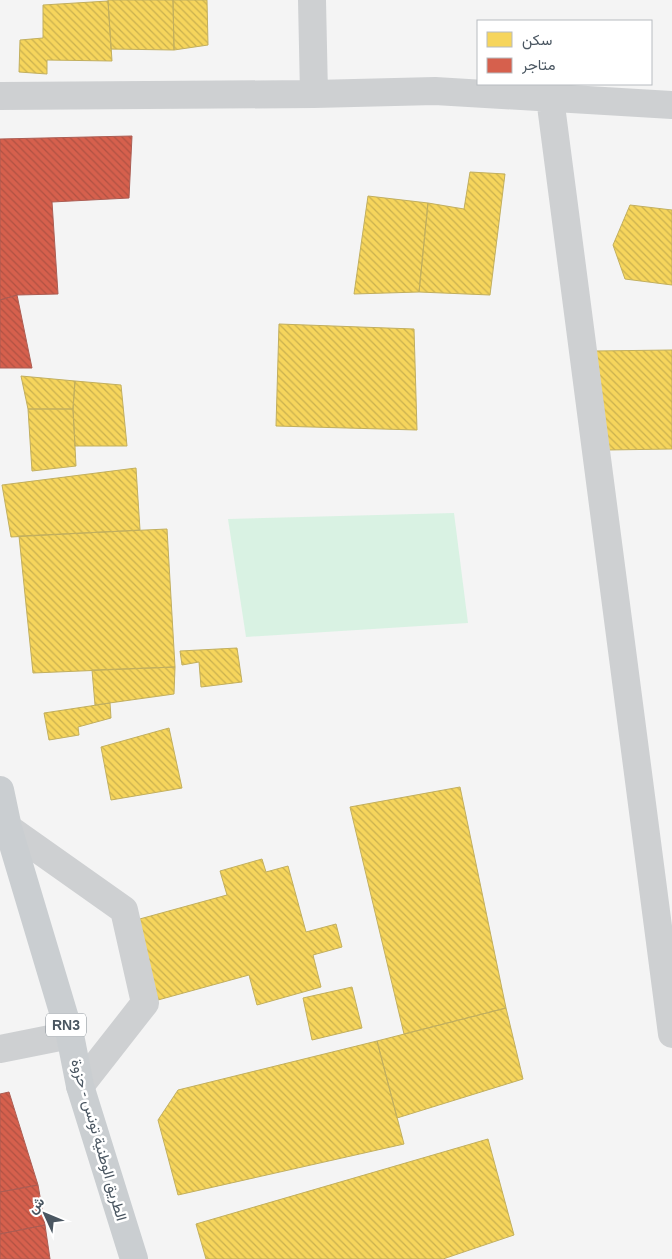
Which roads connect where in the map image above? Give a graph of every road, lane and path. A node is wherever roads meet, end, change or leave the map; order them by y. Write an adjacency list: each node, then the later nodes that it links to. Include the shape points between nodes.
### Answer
1 (312, 0): 2 (street)
2 (314, 94): 3 (street); 4 (street, via 435,91)
3 (0, 96)
4 (550, 98): 5 (street); 8 (street)
5 (672, 105)
6 (0, 790): 7 (main road, الطريق الوطنية تونس - حزوة / RN3)
7 (8, 828): 9 (main road, الطريق الوطنية تونس - حزوة / RN3); 11 (street, via 124,910 145,1003)
8 (672, 1034)
9 (70, 1035): 10 (street); 11 (main road, الطريق الوطنية تونس - حزوة / RN3)
10 (0, 1049)
11 (80, 1086): 12 (main road, الطريق الوطنية تونس - حزوة / RN3)
12 (132, 1259)

